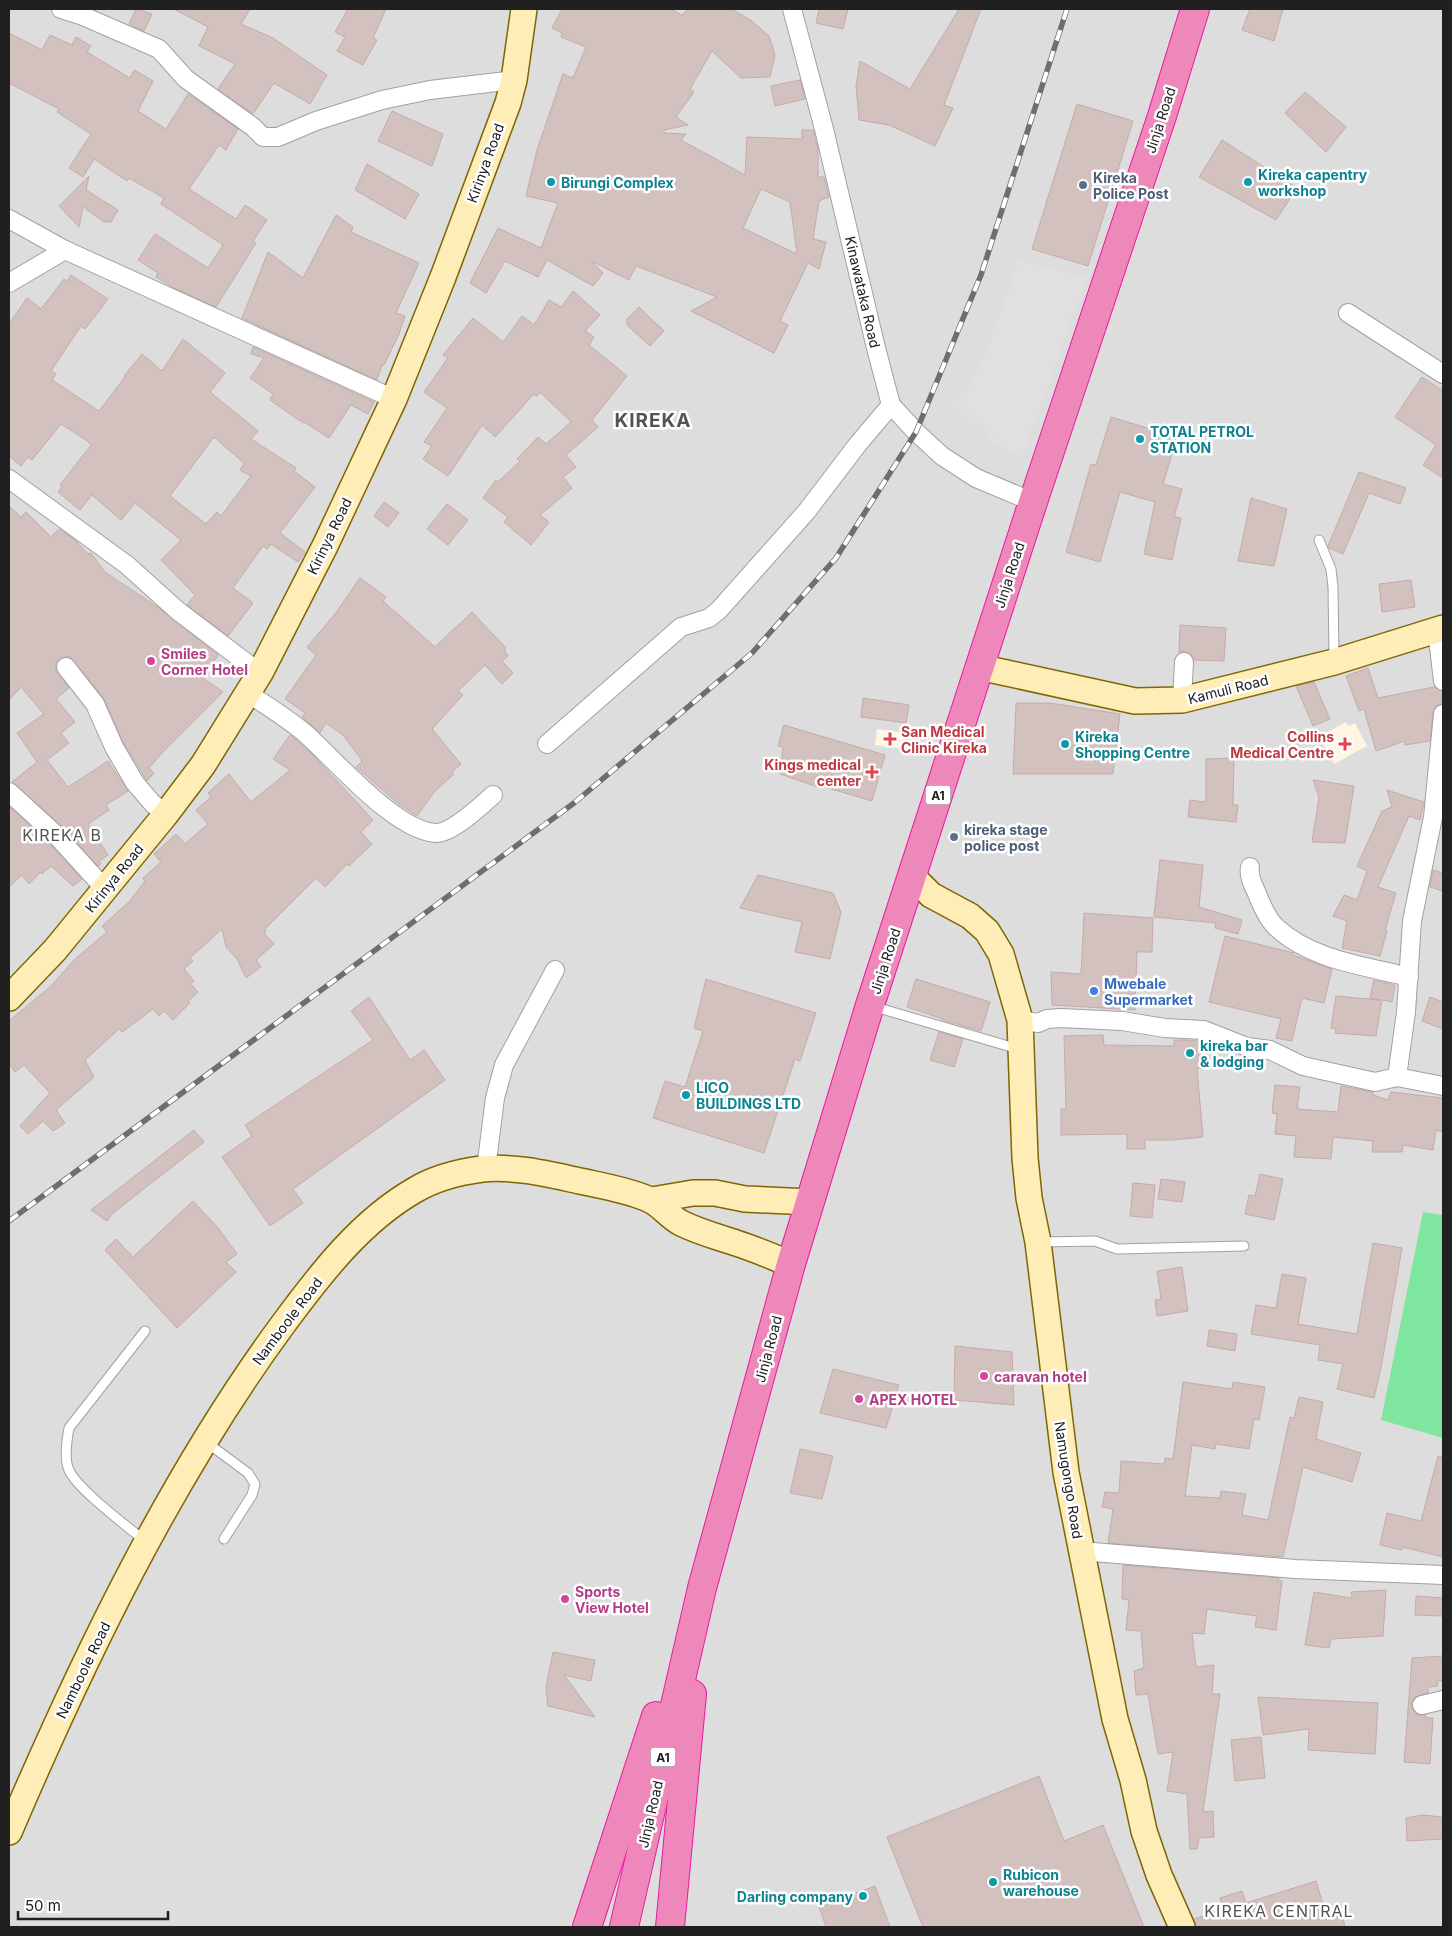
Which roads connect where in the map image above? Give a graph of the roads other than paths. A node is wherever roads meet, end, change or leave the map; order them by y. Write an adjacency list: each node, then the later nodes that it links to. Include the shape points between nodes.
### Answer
1 (61, 9): 5 (street, via 159,49 186,79 263,137 278,137 382,100 430,90)
2 (524, 9): 5 (main road, Kirinya Road)
3 (792, 9): 12 (street, Kinawataka Road)
4 (1195, 9): 14 (highway, Jinja Road / A1)
5 (514, 80): 11 (main road, Kirinya Road, via 444,277)
6 (9, 219): 7 (street)
7 (66, 250): 8 (street); 11 (street)
8 (9, 283)
9 (1348, 313): 10 (street)
10 (1443, 374)
11 (394, 399): 22 (main road, Kirinya Road, via 325,546)
12 (891, 405): 14 (street, Kinawataka Road, via 942,456 976,478); 25 (street, via 807,511 719,610 709,618 681,627)
13 (9, 479): 22 (street, via 127,565)
14 (1033, 502): 19 (highway, Jinja Road / A1)
15 (1319, 540): 18 (lane, via 1330,568 1333,587)
16 (1440, 629): 18 (main road, Kamuli Road); 21 (street)
17 (1184, 662): 23 (street)
18 (1334, 662): 23 (main road, Kamuli Road)
19 (979, 667): 23 (main road, Kamuli Road, via 1135,701); 30 (highway, Jinja Road / A1)
20 (66, 668): 28 (street, via 95,704 134,783)
21 (1443, 681)
22 (254, 683): 27 (street, via 382,806 416,829 438,833 455,826); 28 (main road, Kirinya Road, via 203,765)
23 (1182, 700)
24 (1443, 714): 33 (street, via 1433,817 1412,921)
25 (547, 744)
26 (9, 792): 31 (street, via 56,835)
27 (493, 796)
28 (166, 814): 31 (main road, Kirinya Road)
29 (1250, 867): 33 (street, via 1248,874 1261,902 1276,927 1294,941 1315,952)
30 (912, 876): 35 (highway, Jinja Road / A1); 36 (main road, Namugongo Road, via 931,895 970,916 987,931 1001,954)
31 (104, 889): 34 (main road, Kirinya Road, via 55,950)
32 (554, 970): 40 (street, via 504,1065 495,1098)
33 (1409, 977): 38 (street)
34 (9, 998)
35 (870, 1005): 37 (lane); 42 (highway, Jinja Road / A1)
36 (1020, 1020): 37 (main road, Namugongo Road); 38 (street, via 1038,1023 1061,1018 1104,1020 1204,1030 1247,1047 1270,1050 1303,1066 1375,1082)
37 (1020, 1050): 43 (main road, Namugongo Road, via 1025,1158)
38 (1397, 1077): 39 (street)
39 (1443, 1086)
40 (486, 1169): 41 (main road, Namboole Road, via 545,1172); 47 (main road, Namboole Road, via 446,1176 416,1189 381,1214 349,1244 313,1284 248,1372)
41 (652, 1200): 42 (main road, via 715,1193 745,1199); 45 (main road, Namboole Road, via 678,1222)
42 (810, 1202): 45 (highway, Jinja Road / A1)
43 (1038, 1242): 44 (lane, via 1095,1241 1117,1249); 50 (main road, Namugongo Road, via 1066,1472)
44 (1244, 1246)
45 (791, 1264): 52 (highway, Jinja Road / A1)
46 (145, 1331): 49 (lane, via 69,1428 66,1441 68,1469 78,1484)
47 (206, 1442): 48 (lane, via 248,1474 255,1484 252,1495); 49 (main road, Namboole Road)
48 (224, 1539)
49 (147, 1543): 55 (main road, Namboole Road, via 41,1758)
50 (1081, 1552): 51 (street); 59 (main road, Namugongo Road, via 1115,1719 1144,1831)
51 (1443, 1575)
52 (702, 1588): 56 (highway); 57 (highway, Jinja Road / A1); 58 (highway)
53 (1443, 1700): 54 (street)
54 (1422, 1705)
55 (9, 1832)
56 (587, 1927)
57 (624, 1927)
58 (670, 1927)
59 (1182, 1927)

